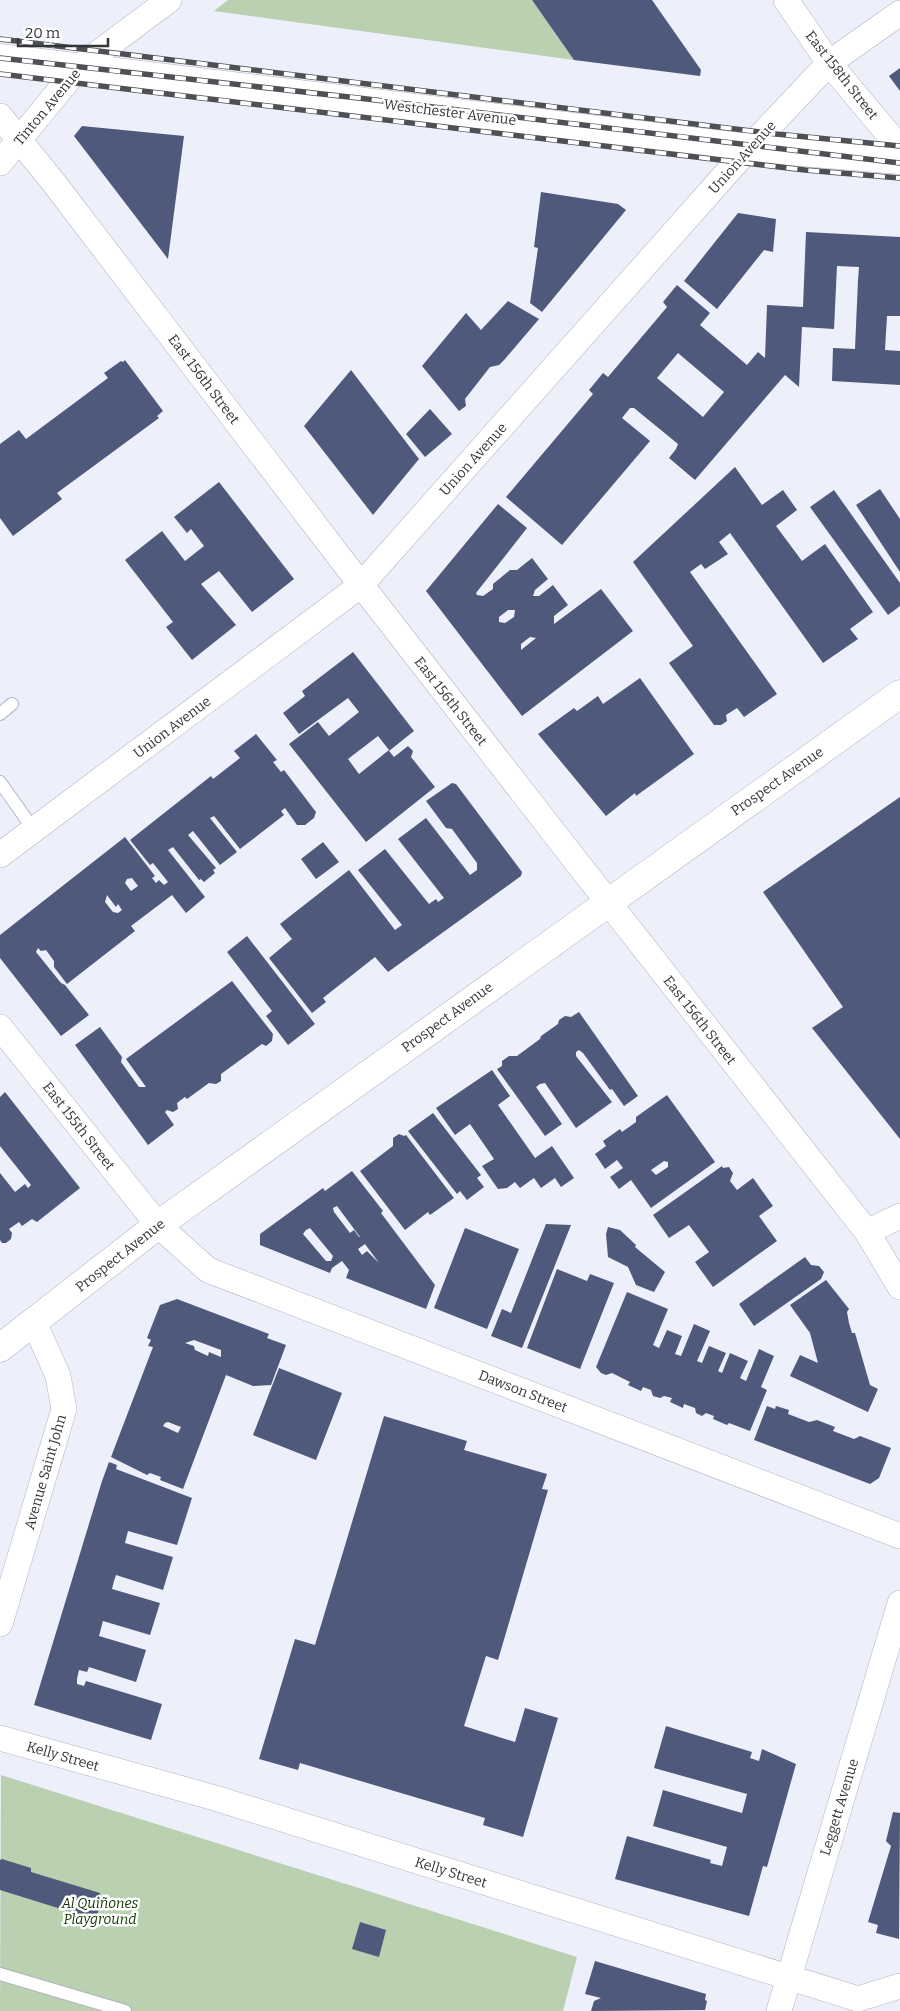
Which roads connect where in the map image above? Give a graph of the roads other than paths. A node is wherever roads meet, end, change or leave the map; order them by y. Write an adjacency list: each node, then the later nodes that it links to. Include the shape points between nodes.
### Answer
1 (169, 0): 6 (street, Tinton Avenue)
2 (786, 0): 5 (street, East 158th Street)
3 (900, 13): 5 (street, Union Avenue)
4 (0, 58): 6 (street, Westchester Avenue)
5 (829, 63): 9 (street, Union Avenue); 10 (street, East 158th Street)
6 (78, 68): 8 (street, Tinton Avenue); 9 (street, Westchester Avenue)
7 (0, 116): 8 (street, East 156th Street)
8 (20, 139): 12 (street, Tinton Avenue); 13 (street, East 156th Street)
9 (750, 148): 11 (street, Westchester Avenue); 13 (street, Union Avenue)
10 (900, 148)
11 (900, 160)
12 (0, 163)
13 (362, 585): 18 (street, Union Avenue); 20 (street, East 156th Street)
14 (900, 694): 20 (street, Prospect Avenue)
15 (12, 704): 16 (lane)
16 (0, 714)
17 (0, 782): 18 (lane)
18 (34, 830): 19 (street, Union Avenue)
19 (0, 856)
20 (608, 902): 23 (street, Prospect Avenue); 24 (street, East 156th Street)
21 (0, 1027): 23 (street, East 155th Street)
22 (900, 1216): 24 (street)
23 (158, 1225): 26 (street, Prospect Avenue); 28 (street, Dawson Street, via 208,1270)
24 (868, 1232): 25 (street, East 156th Street)
25 (900, 1287)
26 (34, 1322): 27 (street, Prospect Avenue); 30 (street, Avenue Saint John, via 58,1376 64,1409)
27 (0, 1348)
28 (900, 1536)
29 (900, 1603): 33 (street, Leggett Avenue)
30 (0, 1624)
31 (0, 1738): 33 (street, Kelly Street, via 215,1798)
32 (0, 1974): 35 (lane)
33 (789, 1977): 34 (street, Kelly Street, via 858,1999); 36 (street, Leggett Avenue)
34 (900, 1986)
35 (125, 2011)
36 (779, 2011)

